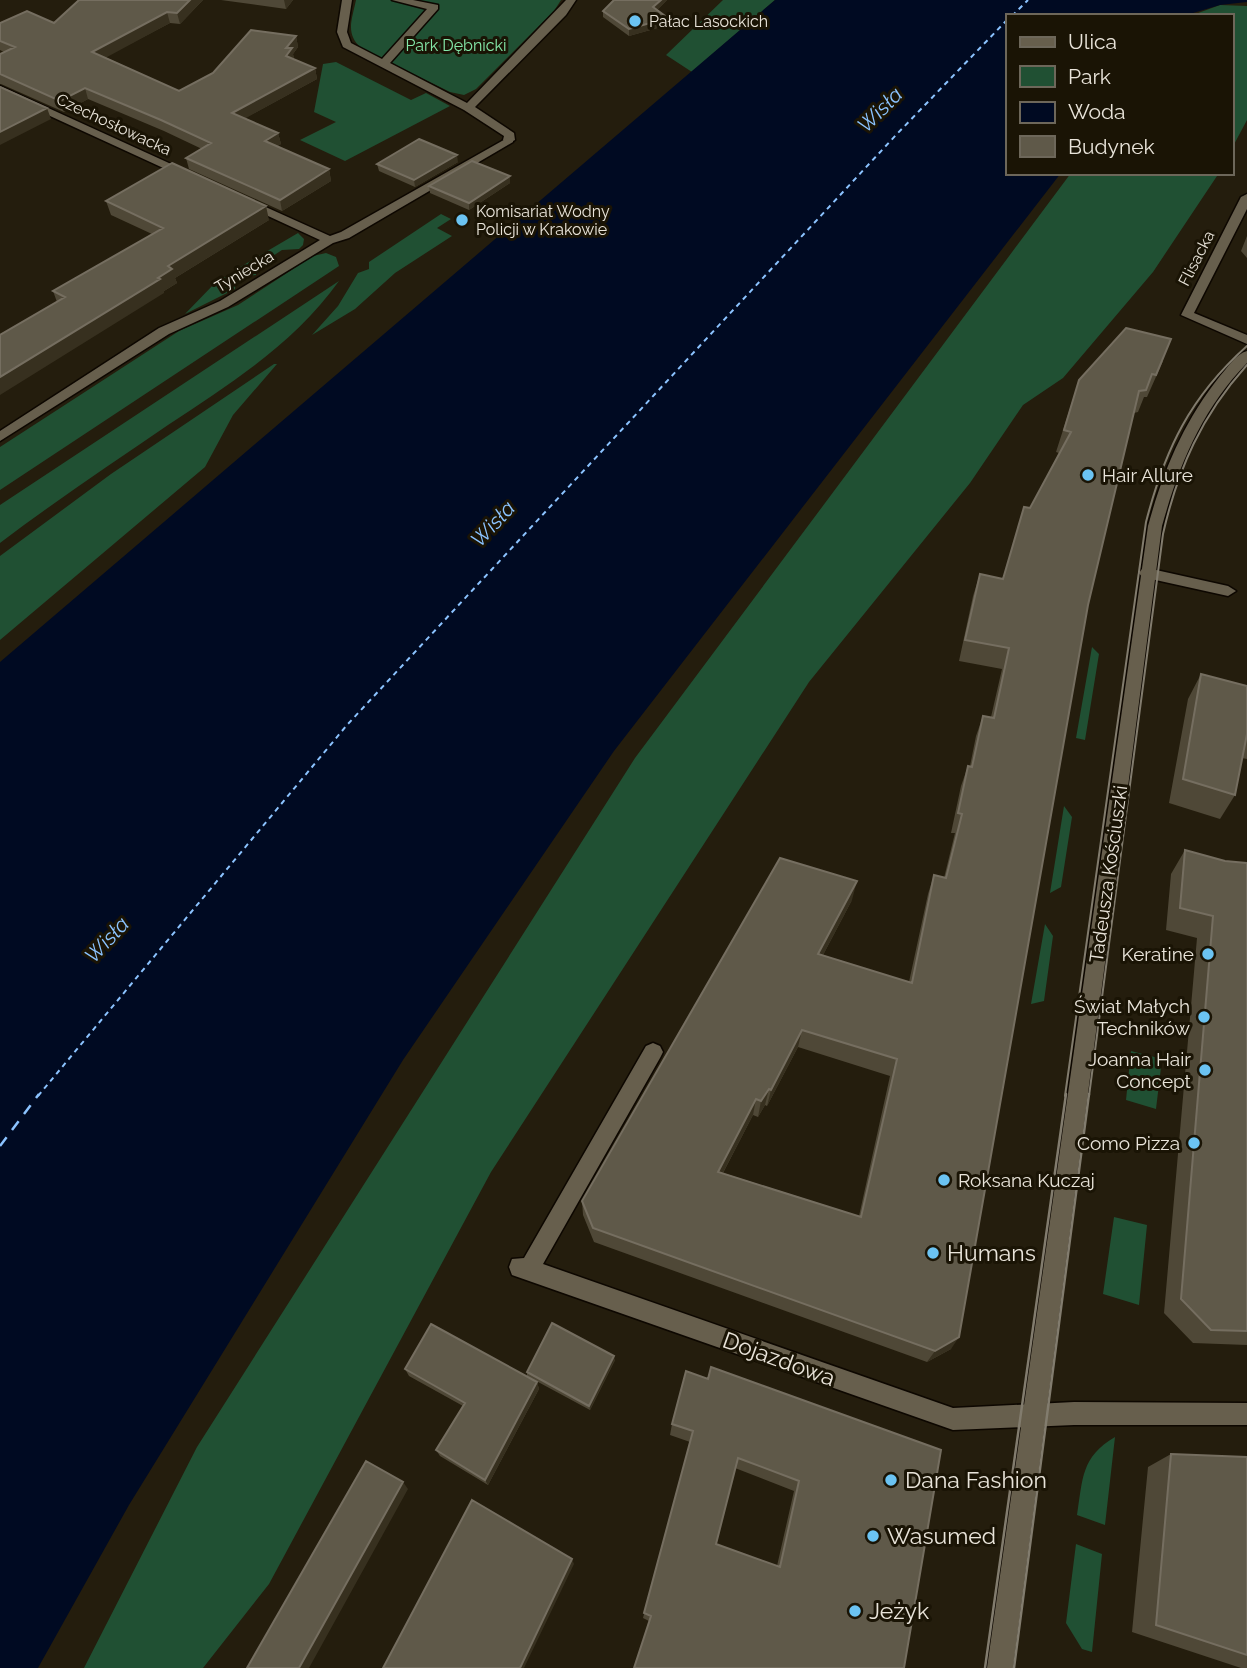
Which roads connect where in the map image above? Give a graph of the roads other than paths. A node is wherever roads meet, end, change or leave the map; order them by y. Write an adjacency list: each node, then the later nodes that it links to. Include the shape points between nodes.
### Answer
1 (347, 0): 4 (street, via 342,32 347,45)
2 (397, 0): 4 (street, via 434,7)
3 (571, 0): 6 (street)
4 (383, 64): 6 (street)
5 (0, 89): 7 (street, Czechosłowacka)
6 (468, 108): 10 (street, Tyniecka, via 510,135 509,140)
7 (202, 182)
8 (1247, 197): 11 (street, Flisacka, via 1187,315)
9 (240, 200): 10 (street)
10 (329, 240): 13 (street, Tyniecka, via 224,304 164,331)
11 (1247, 340)
12 (1247, 355): 14 (street, Tadeusza Kościuszki, via 1206,403 1176,456)
13 (0, 437)
14 (1147, 572): 15 (street); 18 (street, Tadeusza Kościuszki)
15 (1228, 591)
16 (653, 1052): 18 (street, Dojazdowa, via 524,1268 943,1417 988,1421)
17 (1247, 1414): 18 (street, Dojazdowa)
18 (1034, 1415): 19 (street, Tadeusza Kościuszki)
19 (1000, 1668)

